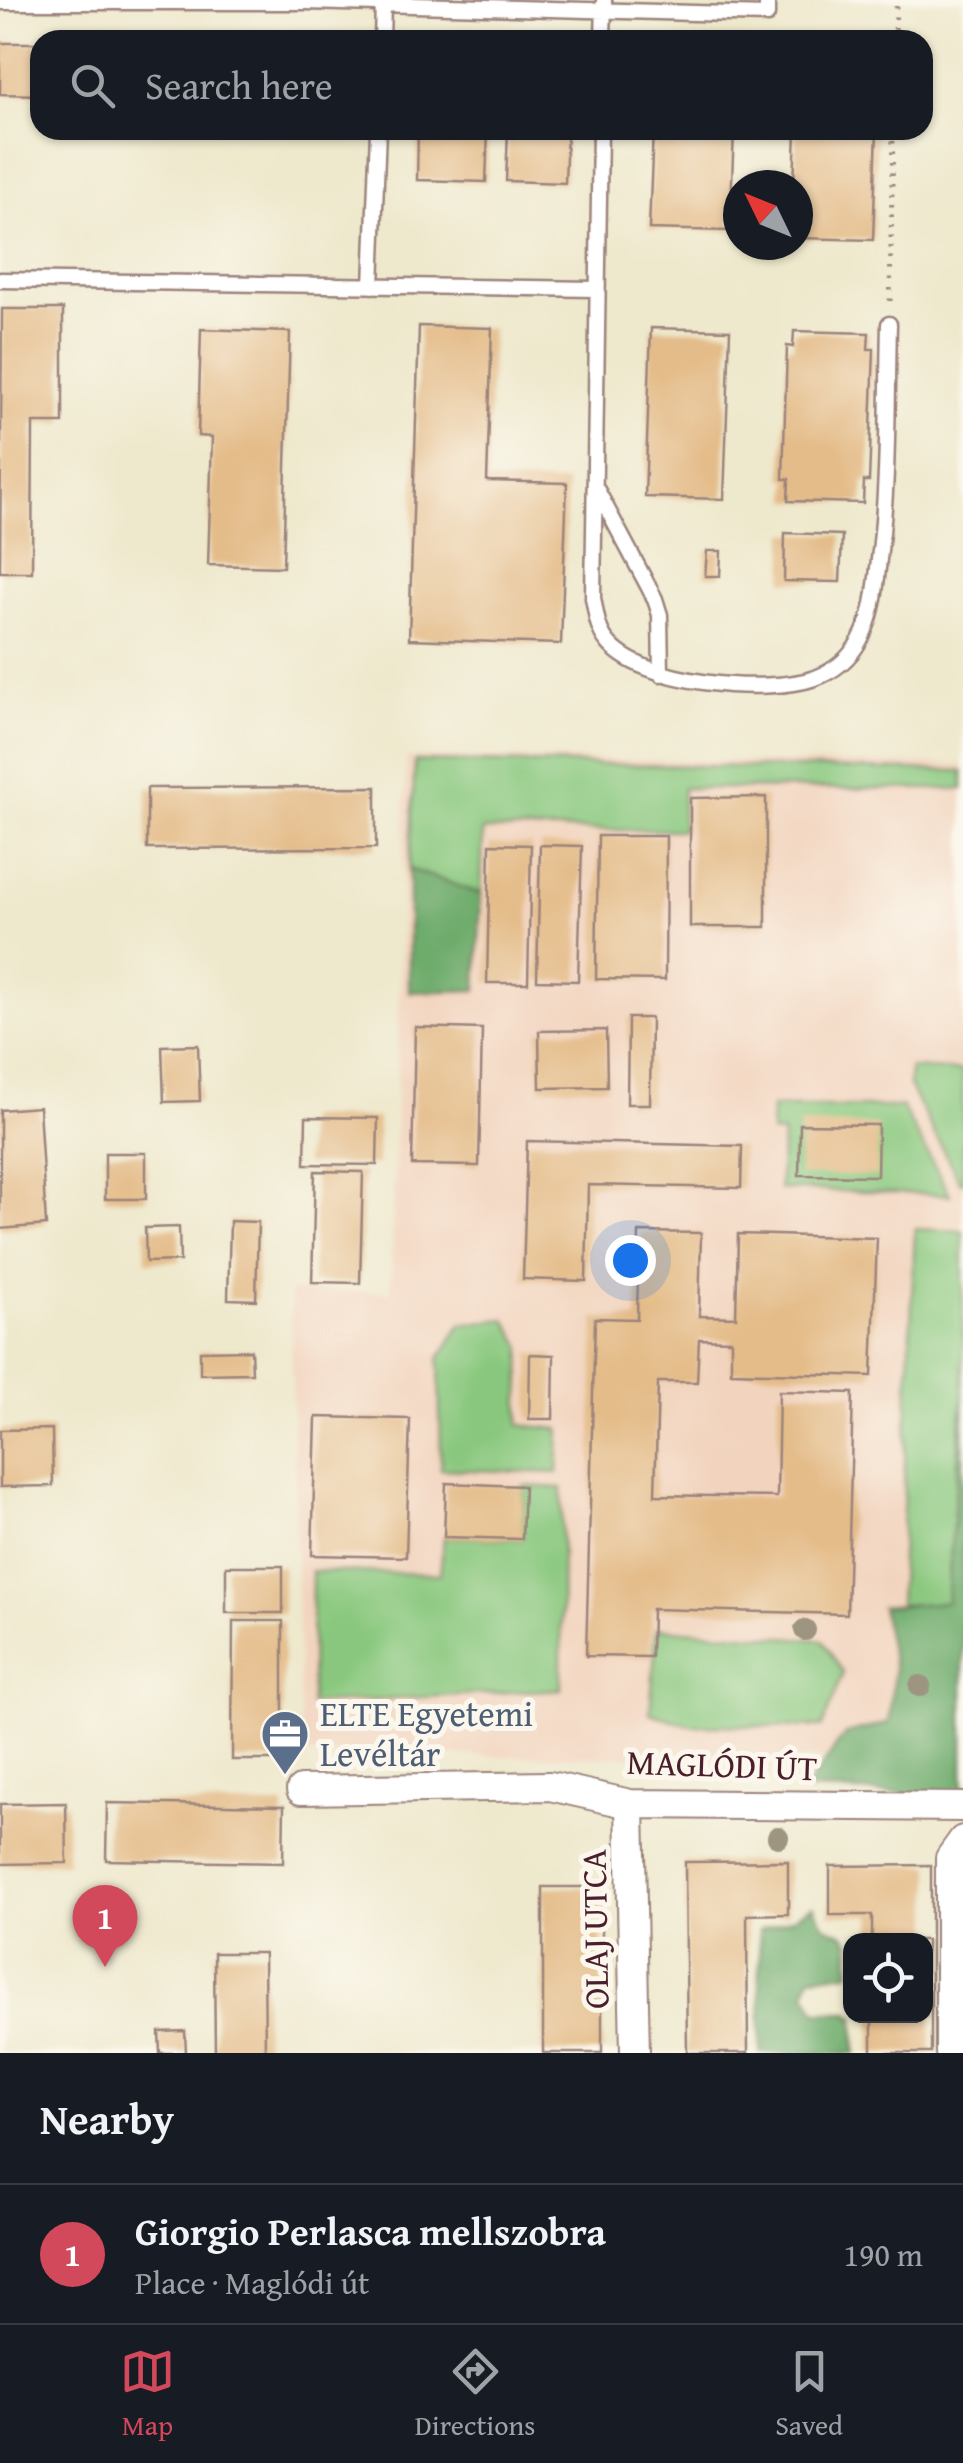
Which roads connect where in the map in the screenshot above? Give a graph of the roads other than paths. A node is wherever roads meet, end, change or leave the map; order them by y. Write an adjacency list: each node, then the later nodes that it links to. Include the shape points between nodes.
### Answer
1 (767, 0): 6 (lane, via 767,14)
2 (306, 1): 3 (lane); 4 (lane)
3 (0, 2)
4 (384, 4): 5 (lane); 7 (lane)
5 (503, 4): 6 (lane)
6 (604, 6)
7 (383, 30)
8 (378, 140): 11 (lane)
9 (600, 140): 12 (lane)
10 (0, 280): 11 (lane)
11 (372, 286): 12 (lane)
12 (596, 289): 14 (lane)
13 (889, 324): 15 (lane, via 884,519 870,618 851,654 799,683 731,685)
14 (596, 489): 15 (lane, via 655,599); 15 (lane, via 593,598 599,626 617,651)
15 (661, 674)
16 (300, 1790): 17 (street, MAGLÓDI ÚT, via 550,1786)
17 (630, 1804): 18 (street, MAGLÓDI ÚT); 20 (street, OLAJ UTCA)
18 (963, 1808)
19 (963, 1840): 21 (street, via 950,1858)
20 (635, 2053)
21 (950, 2053)

